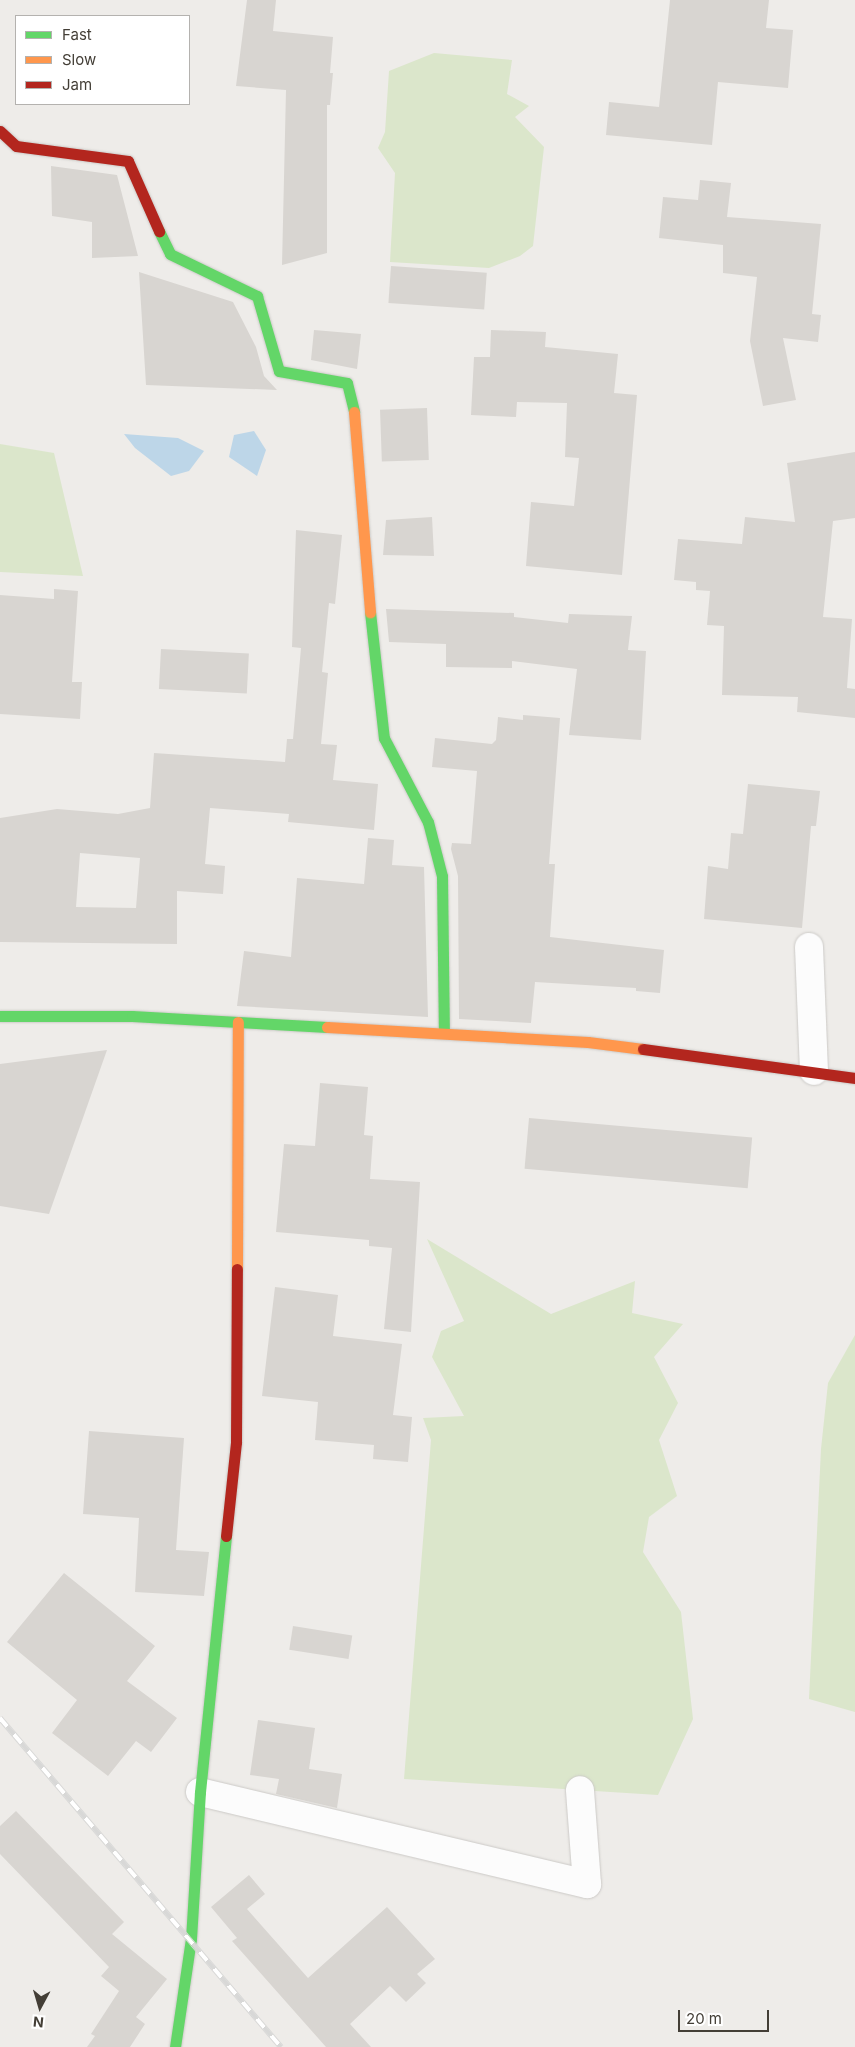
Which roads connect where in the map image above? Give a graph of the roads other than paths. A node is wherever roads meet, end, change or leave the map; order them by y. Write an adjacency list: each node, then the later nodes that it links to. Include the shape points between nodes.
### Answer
1 (0, 131): 5 (street, via 16,146 128,161 170,254 257,296 279,371 335,379 347,384 353,395 363,547 383,732 428,822 442,876)
2 (809, 947): 6 (street)
3 (0, 1016): 4 (street, via 132,1016)
4 (238, 1022): 5 (street); 9 (street, via 236,1442)
5 (444, 1034): 6 (street, via 588,1042)
6 (814, 1071): 7 (street)
7 (855, 1078)
8 (580, 1790): 9 (street, via 587,1884)
9 (200, 1792): 10 (street, via 191,1939)
10 (174, 2047)

